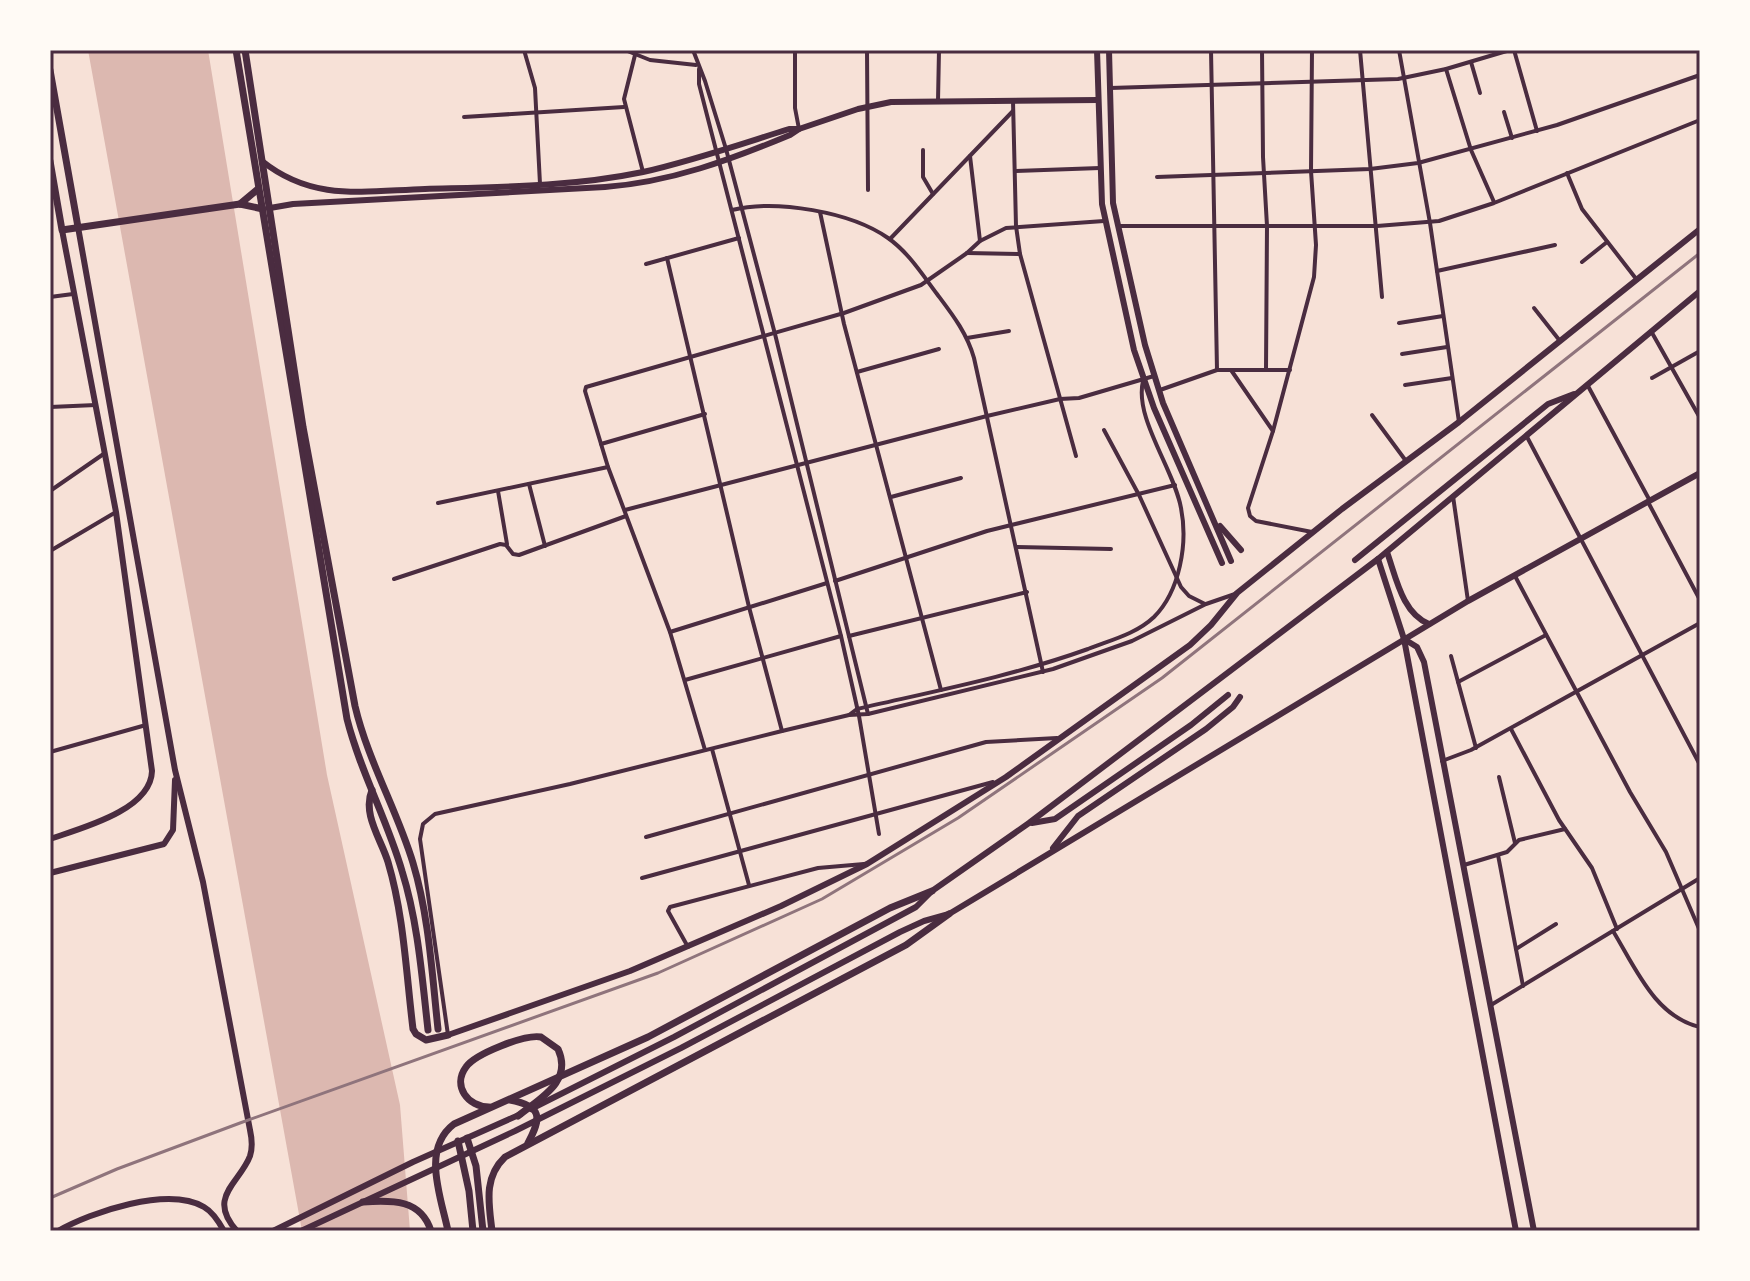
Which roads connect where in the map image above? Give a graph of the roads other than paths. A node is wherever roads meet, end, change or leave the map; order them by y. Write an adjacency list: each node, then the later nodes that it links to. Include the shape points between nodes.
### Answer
1 (236, 50): 64 (main road)
2 (245, 50): 51 (main road)
3 (524, 50): 37 (street)
4 (625, 50): 18 (street)
5 (795, 50): 17 (street); 41 (street)
6 (867, 50): 34 (street)
7 (939, 50): 32 (street)
8 (1097, 50): 31 (main road)
9 (1109, 50): 29 (main road)
10 (1211, 50): 28 (street)
11 (1262, 50): 27 (street)
12 (1312, 50): 26 (street)
13 (1360, 50): 25 (street)
14 (1399, 50): 24 (street)
15 (1512, 50): 19 (street); 42 (street)
16 (694, 51): 20 (street)
17 (823, 51)
18 (635, 55): 20 (street); 35 (street)
19 (1471, 62): 21 (street); 30 (street)
20 (698, 67): 44 (street); 47 (street)
21 (1446, 69): 24 (street); 46 (street)
22 (50, 70): 81 (main road)
23 (1700, 75): 42 (street)
24 (1403, 79): 25 (street); 52 (street)
25 (1363, 81): 26 (street); 55 (street)
26 (1312, 83): 27 (street); 57 (street)
27 (1262, 84): 28 (street); 59 (street)
28 (1212, 86): 29 (street); 61 (street)
29 (1110, 88): 76 (main road)
30 (1480, 93)
31 (1098, 100): 33 (main road); 54 (main road)
32 (938, 101): 33 (main road); 34 (main road)
33 (1013, 101): 36 (street)
34 (868, 106): 41 (main road); 65 (street)
35 (624, 107): 37 (street); 58 (street)
36 (1013, 111): 48 (street); 56 (street)
37 (537, 112): 39 (street); 63 (street)
38 (1504, 112): 43 (street)
39 (464, 117)
40 (1700, 120): 60 (street)
41 (799, 129): 44 (main road); 49 (main road)
42 (1537, 131): 43 (street)
43 (1512, 138): 46 (street)
44 (726, 149): 47 (main road); 49 (street)
45 (923, 150): 66 (street, via 923,177)
46 (1471, 150): 52 (street); 67 (street)
47 (717, 153): 53 (street); 58 (main road)
48 (970, 156): 66 (street); 86 (street)
49 (729, 160): 53 (main road); 70 (street)
50 (50, 161): 83 (main road)
51 (262, 161): 63 (main road, via 292,181 332,192); 69 (main road)
52 (1418, 163): 55 (street); 74 (street)
53 (719, 164): 69 (main road, via 623,185); 71 (street)
54 (1100, 168): 56 (street); 73 (main road)
55 (1370, 169): 57 (street); 80 (street)
56 (1015, 171): 75 (street)
57 (1311, 171): 59 (street); 79 (street)
58 (643, 172): 63 (main road)
59 (1265, 173): 61 (street); 78 (street)
60 (1567, 173): 67 (street); 87 (street, via 1578,203)
61 (1213, 175): 62 (street); 77 (street)
62 (1157, 177)
63 (540, 186)
64 (258, 189): 68 (main road); 69 (main road)
65 (868, 190)
66 (933, 194): 85 (street)
67 (1494, 203): 74 (street)
68 (240, 204): 69 (main road); 81 (main road)
69 (266, 208): 101 (main road)
70 (741, 208): 71 (street); 72 (street); 108 (street)
71 (732, 210): 84 (street)
72 (820, 212): 85 (street, via 868,226); 103 (street)
73 (1104, 221): 75 (street); 128 (main road)
74 (1430, 223): 80 (street); 94 (street)
75 (1016, 226): 86 (street); 90 (street)
76 (1118, 226): 77 (street); 125 (main road)
77 (1214, 226): 78 (street); 121 (street)
78 (1267, 226): 79 (street); 122 (street)
79 (1315, 226): 80 (street); 123 (street, via 1314,277)
80 (1377, 226): 100 (street)
81 (78, 227): 83 (main road); 117 (main road)
82 (1700, 229): 95 (main road)
83 (62, 230): 98 (main road)
84 (739, 238): 91 (street); 109 (street)
85 (890, 239): 96 (street)
86 (980, 241): 89 (street)
87 (1607, 242): 92 (street); 95 (street)
88 (1555, 245): 94 (street)
89 (967, 253): 90 (street); 96 (street)
90 (1020, 254): 133 (street)
91 (667, 258): 93 (street); 116 (street)
92 (1582, 262)
93 (646, 264)
94 (1437, 271): 104 (street)
95 (1637, 280): 111 (main road)
96 (928, 281): 103 (street); 110 (street)
97 (1700, 291): 107 (main road)
98 (73, 294): 99 (street); 118 (main road)
99 (50, 297)
100 (1382, 297)
101 (280, 298): 231 (main road, via 347,719); 262 (main road, via 355,706 417,878)
102 (1534, 308): 111 (street)
103 (844, 313): 108 (street); 124 (street)
104 (1443, 316): 105 (street); 112 (street)
105 (1399, 323)
106 (1009, 331): 110 (street)
107 (1651, 331): 119 (street); 129 (main road)
108 (775, 334): 109 (street); 149 (street)
109 (765, 336): 116 (street); 150 (street)
110 (967, 338): 138 (street)
111 (1560, 341): 140 (main road)
112 (1448, 347): 115 (street); 126 (street)
113 (939, 349): 124 (street)
114 (1700, 351): 119 (street)
115 (1402, 354)
116 (691, 357): 136 (street); 144 (street, via 588,385 585,391)
117 (103, 359): 118 (main road); 227 (main road)
118 (88, 363): 134 (main road)
119 (1671, 366): 127 (street); 139 (street)
120 (1230, 369): 121 (street); 122 (street); 142 (street)
121 (1217, 370): 131 (street)
122 (1266, 370): 123 (street)
123 (1290, 370): 142 (street)
124 (857, 372): 145 (street)
125 (1154, 376): 128 (street); 131 (main road)
126 (1452, 378): 130 (street); 140 (street)
127 (1652, 378)
128 (1143, 381): 133 (street); 156 (street, via 1143,409); 181 (main road)
129 (1587, 384): 132 (main road); 162 (street)
130 (1405, 385)
131 (1158, 391): 166 (main road)
132 (1574, 394): 143 (main road); 179 (main road, via 1548,404)
133 (1060, 399): 138 (street); 147 (street)
134 (96, 405): 135 (street); 146 (main road)
135 (50, 407)
136 (705, 414): 144 (street); 154 (street)
137 (1372, 415): 148 (street)
138 (987, 416): 145 (street); 167 (street)
139 (1700, 418)
140 (1459, 422): 148 (main road)
141 (1104, 430): 159 (street)
142 (1273, 431): 168 (street, via 1248,512 1256,521)
143 (1526, 435): 160 (main road); 169 (street)
144 (601, 444): 151 (street)
145 (877, 445): 149 (street); 161 (street)
146 (105, 453): 157 (street); 164 (main road)
147 (1076, 456)
148 (1406, 461): 168 (main road)
149 (808, 462): 150 (street); 185 (street)
150 (798, 464): 154 (street); 186 (street)
151 (608, 467): 155 (street); 165 (street)
152 (1700, 473): 162 (main road)
153 (961, 478): 161 (street)
154 (721, 483): 165 (street); 192 (street)
155 (529, 484): 158 (street); 170 (street)
156 (1175, 485): 159 (street); 182 (street, via 1183,524)
157 (50, 491)
158 (498, 491): 163 (street); 171 (street)
159 (1139, 495): 167 (street); 182 (street)
160 (1453, 496): 176 (main road); 190 (street)
161 (891, 497): 177 (street)
162 (1649, 502): 169 (main road); 189 (street)
163 (438, 503)
164 (116, 512): 175 (street); 217 (main road)
165 (625, 513): 170 (street); 196 (street)
166 (1211, 513): 174 (main road); 180 (main road)
167 (1013, 524): 172 (street); 177 (street)
168 (1312, 532): 188 (main road)
169 (1583, 539): 183 (main road); 201 (street)
170 (545, 546): 171 (street, via 516,555)
171 (508, 547): 184 (street, via 500,544)
172 (1017, 547): 173 (street); 187 (street)
173 (1111, 549)
174 (1241, 550)
175 (50, 551)
176 (1387, 552): 178 (main road); 195 (main road, via 1408,608)
177 (908, 558): 185 (street); 193 (street)
178 (1378, 559): 200 (main road); 234 (main road)
179 (1355, 560)
180 (1231, 561)
181 (1222, 563)
182 (1177, 575): 191 (street, via 1189,596); 204 (street, via 1163,606 1148,623)
183 (1515, 576): 190 (main road); 197 (street)
184 (394, 579)
185 (835, 581): 199 (street)
186 (827, 583): 192 (street); 198 (street)
187 (1027, 592): 193 (street); 204 (street)
188 (1237, 593): 191 (street); 220 (main road, via 1201,636)
189 (1700, 600)
190 (1468, 601): 195 (main road)
191 (1206, 604): 205 (street, via 1132,641)
192 (749, 607): 196 (street); 203 (street)
193 (924, 618): 199 (street); 208 (street)
194 (1700, 623): 201 (street)
195 (1429, 624): 200 (main road)
196 (670, 632): 206 (street)
197 (1546, 635): 207 (street); 209 (street)
198 (841, 636): 203 (street); 213 (street)
199 (849, 636): 212 (street)
200 (1404, 639): 225 (main road, via 1423,656); 240 (main road); 257 (main road)
201 (1643, 655): 209 (street); 226 (street)
202 (1451, 656): 207 (street)
203 (761, 659): 206 (street); 219 (street)
204 (1042, 665): 205 (street); 208 (street)
205 (1043, 672): 214 (street)
206 (685, 681): 223 (street)
207 (1458, 682): 222 (street)
208 (941, 690): 212 (street)
209 (1577, 692): 218 (street); 249 (street, via 1666,852)
210 (1228, 695): 234 (main road, via 1055,819)
211 (1240, 697): 240 (main road, via 1206,729 1078,816)
212 (867, 707): 213 (street); 214 (street)
213 (857, 709): 215 (street); 216 (street)
214 (868, 714): 216 (street)
215 (849, 715): 216 (street); 219 (street)
216 (859, 716): 228 (street)
217 (146, 725): 224 (street); 238 (main road, via 152,771 147,791 127,808)
218 (1511, 729): 222 (street); 235 (street)
219 (782, 731): 221 (street)
220 (1064, 738): 228 (street, via 986,742); 229 (main road)
221 (712, 748): 223 (street); 233 (street)
222 (1476, 748): 225 (street)
223 (705, 750): 264 (street, via 428,818 420,839)
224 (50, 752)
225 (1442, 761): 244 (main road)
226 (1700, 765)
227 (175, 770): 245 (main road, via 173,830 164,844); 277 (main road, via 203,882 252,1142 248,1161 226,1196 228,1218)
228 (869, 775): 232 (street); 233 (street)
229 (1006, 777): 232 (street); 243 (main road)
230 (1499, 777): 239 (street)
231 (372, 790): 263 (main road, via 407,886); 264 (main road, via 369,811 402,923 413,1029 426,1040)
232 (875, 814): 236 (street); 241 (street)
233 (730, 815): 237 (street); 241 (street)
234 (1029, 823): 250 (main road)
235 (1565, 829): 239 (street); 253 (street, via 1593,870)
236 (879, 834)
237 (646, 837)
238 (50, 839)
239 (1515, 843): 242 (street)
240 (1051, 851): 251 (main road)
241 (740, 852): 246 (street); 248 (street)
242 (1498, 855): 244 (street); 258 (street)
243 (867, 864): 248 (street, via 828,866); 256 (main road)
244 (1463, 865): 255 (main road)
245 (50, 873)
246 (642, 878)
247 (1700, 878): 249 (street)
248 (749, 885): 256 (street, via 669,907)
249 (1681, 890): 253 (street); 254 (street)
250 (932, 891): 267 (main road, via 890,908 648,1037); 269 (main road, via 895,920)
251 (949, 914): 272 (main road, via 906,945); 273 (main road, via 900,932 681,1048)
252 (1556, 924): 258 (street)
253 (1615, 930): 259 (street); 261 (street, via 1658,1002 1675,1017)
254 (1700, 931)
255 (1477, 943): 257 (main road); 260 (main road)
256 (688, 947): 264 (main road)
257 (1462, 947): 266 (main road)
258 (1516, 949): 259 (street)
259 (1523, 986): 260 (street)
260 (1489, 1006): 265 (main road)
261 (1700, 1027)
262 (438, 1029)
263 (428, 1030)
264 (448, 1035)
265 (1498, 1055): 266 (main road); 286 (main road)
266 (1483, 1059): 285 (main road)
267 (509, 1100): 268 (main road); 272 (main road, via 525,1102 537,1114)
268 (491, 1107): 269 (main road, via 482,1107 462,1090 462,1075 470,1062 526,1036 541,1037 554,1044 563,1063 557,1084); 281 (main road, via 454,1124 437,1147)
269 (518, 1116): 278 (main road)
270 (467, 1138): 283 (main road)
271 (458, 1141): 282 (main road)
272 (526, 1145): 284 (main road, via 495,1169 489,1190)
273 (363, 1202): 279 (main road); 280 (main road, via 409,1204 424,1216)
274 (69, 1228): 275 (main road); 276 (main road, via 121,1207 173,1199 204,1207)
275 (58, 1231)
276 (224, 1231)
277 (237, 1231)
278 (273, 1231)
279 (301, 1231)
280 (431, 1231)
281 (448, 1231)
282 (473, 1231)
283 (483, 1231)
284 (492, 1231)
285 (1516, 1231)
286 (1534, 1231)

